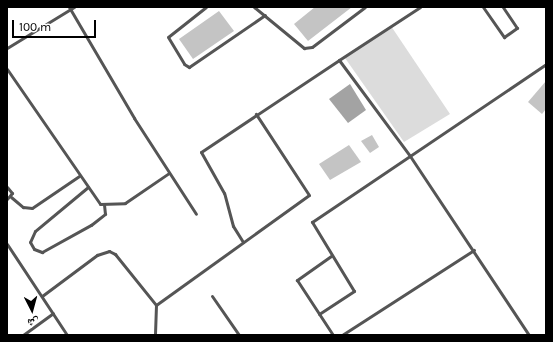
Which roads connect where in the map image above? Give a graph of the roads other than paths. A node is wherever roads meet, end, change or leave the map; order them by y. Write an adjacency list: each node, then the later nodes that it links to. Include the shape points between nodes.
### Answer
1 (74, 7): 8 (lane)
2 (206, 7): 9 (lane, via 168,37 184,64 189,66)
3 (254, 7): 9 (lane)
4 (365, 7): 9 (lane, via 312,47 304,48)
5 (420, 7): 11 (lane)
6 (483, 7): 7 (lane, via 504,37 517,28)
7 (503, 7)
8 (69, 8): 10 (lane); 16 (lane)
9 (265, 15)
10 (7, 48)
11 (339, 60): 14 (lane); 15 (lane)
12 (546, 64): 15 (lane)
13 (7, 69): 17 (lane)
14 (256, 114): 24 (lane, via 200,155 224,193 233,226); 24 (lane, via 309,195)
15 (410, 156): 26 (lane); 27 (lane, via 312,222)
16 (169, 173): 22 (lane, via 125,203); 23 (lane)
17 (79, 176): 19 (lane); 20 (lane, via 32,208 23,207)
18 (7, 187): 20 (lane, via 12,191)
19 (88, 187): 22 (lane); 22 (lane, via 35,231 30,242 34,250 42,252 91,225 105,214)
20 (11, 197): 21 (lane)
21 (7, 199)
22 (104, 205)
23 (196, 214)
24 (243, 242): 30 (lane)
25 (7, 244): 28 (lane)
26 (474, 250): 38 (lane); 39 (lane)
27 (331, 256): 32 (lane, via 297,280); 32 (lane, via 354,291)
28 (42, 296): 30 (lane, via 97,255 109,251 115,254); 31 (lane)
29 (212, 296): 36 (lane)
30 (156, 305): 35 (lane)
31 (53, 313): 33 (lane); 34 (lane)
32 (319, 314): 37 (lane)
33 (23, 335)
34 (68, 335)
35 (154, 335)
36 (239, 335)
37 (333, 335)
38 (342, 335)
39 (529, 335)

